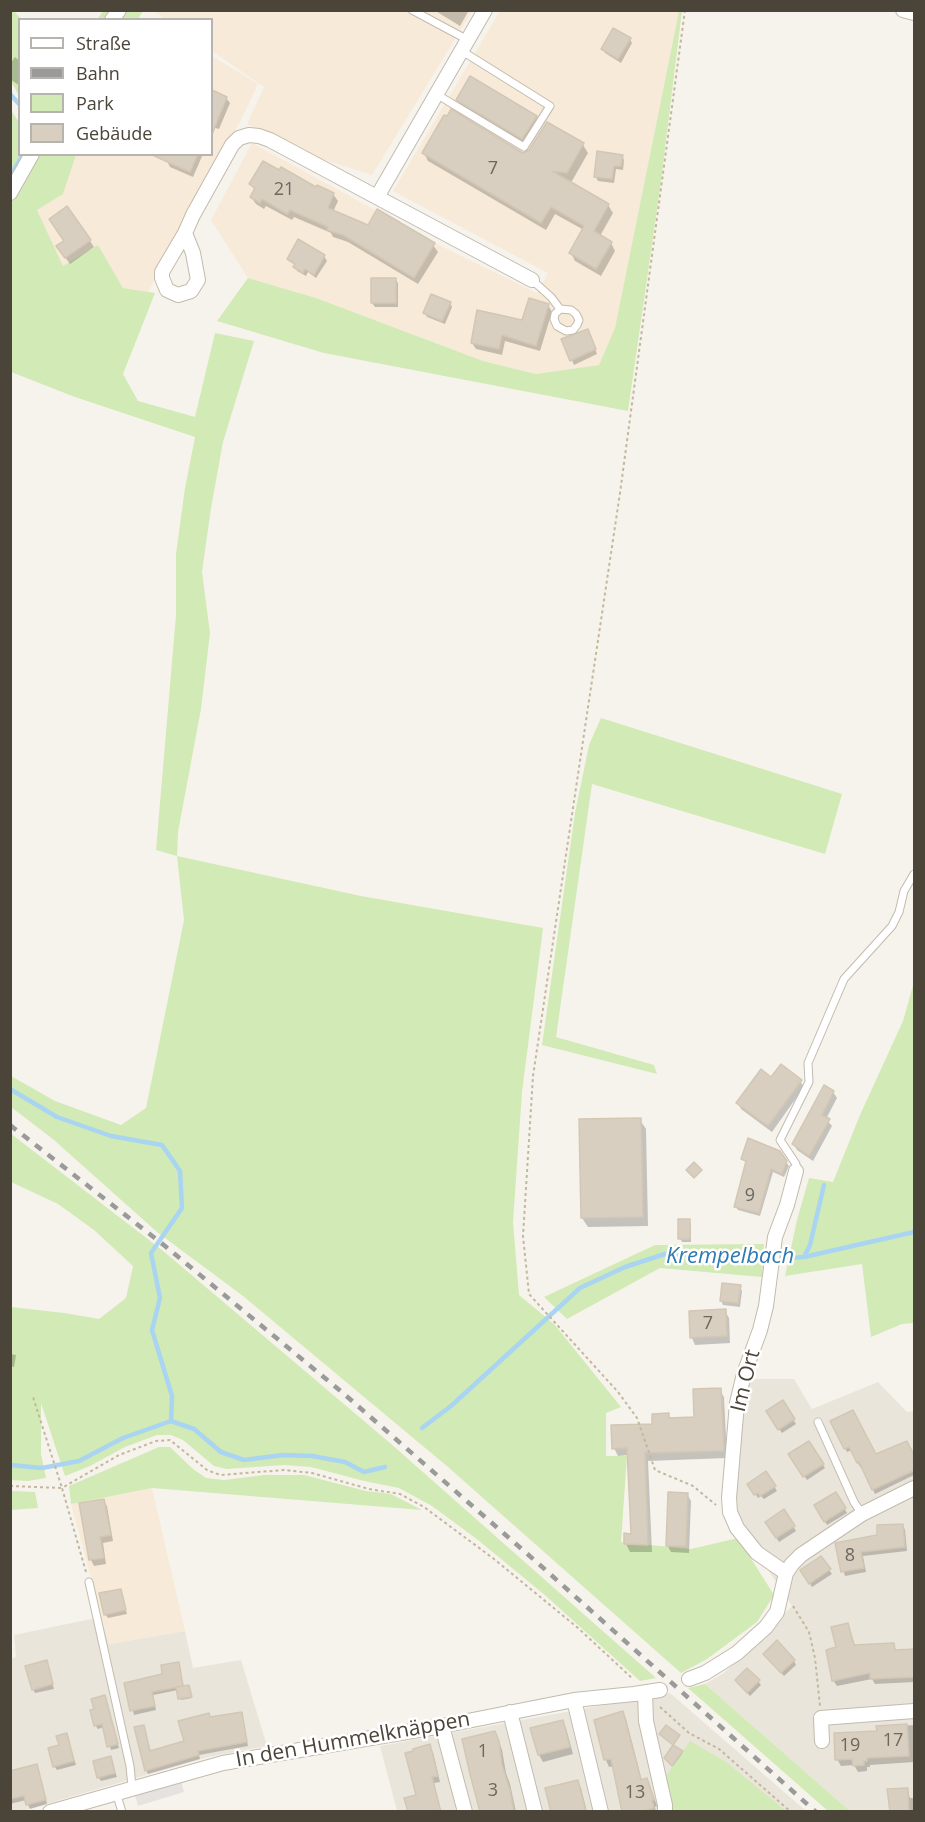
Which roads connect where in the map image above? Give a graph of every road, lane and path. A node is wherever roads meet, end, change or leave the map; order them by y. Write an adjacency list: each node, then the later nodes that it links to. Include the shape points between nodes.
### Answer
1 (412, 10): 6 (lane)
2 (485, 10): 6 (street)
3 (685, 10): 21 (path, via 620,493 533,1076 523,1236 529,1293 637,1418 655,1470 693,1486)
4 (903, 10): 5 (street)
5 (915, 14)
6 (465, 45): 7 (street); 7 (lane, via 550,106 524,147)
7 (436, 94): 10 (street)
8 (31, 156): 9 (street)
9 (10, 193)
10 (377, 197): 11 (street, via 270,140 249,135 232,145); 12 (street)
11 (185, 233)
12 (532, 280): 13 (lane)
13 (560, 309)
14 (915, 874): 15 (lane, via 904,891 892,926 844,979 808,1063 809,1082 780,1140 796,1164)
15 (796, 1171): 21 (street, Im Ort, via 775,1237 764,1314 737,1403)
16 (33, 1397): 19 (path)
17 (819, 1422): 22 (lane)
18 (10, 1486): 19 (path)
19 (62, 1488): 24 (path); 28 (path, via 119,1455 170,1440 207,1470 220,1475 303,1472 400,1494 494,1559 627,1671)
20 (915, 1488): 22 (street)
21 (730, 1512): 23 (street, via 757,1553)
22 (862, 1514): 23 (street, via 801,1555)
23 (786, 1573): 25 (street)
24 (89, 1582): 35 (lane)
25 (782, 1592): 26 (street, via 777,1612 766,1628 737,1653); 32 (path, via 809,1632 819,1684)
26 (689, 1679)
27 (660, 1690): 28 (street, In den Hummelknäppen)
28 (645, 1693): 29 (street, In den Hummelknäppen); 42 (street, via 646,1721); 43 (path, via 689,1733 720,1749)
29 (573, 1700): 31 (street, In den Hummelknäppen); 41 (street)
30 (915, 1711): 32 (street)
31 (510, 1712): 33 (street, In den Hummelknäppen); 40 (street)
32 (820, 1718): 34 (street)
33 (442, 1726): 35 (street, In den Hummelknäppen, via 223,1763); 39 (street)
34 (822, 1741)
35 (132, 1787): 36 (street, In den Hummelknäppen)
36 (116, 1792): 37 (street, In den Hummelknäppen); 38 (lane)
37 (53, 1811)
38 (122, 1812)
39 (465, 1812)
40 (535, 1812)
41 (601, 1812)
42 (665, 1812)
43 (791, 1812)

